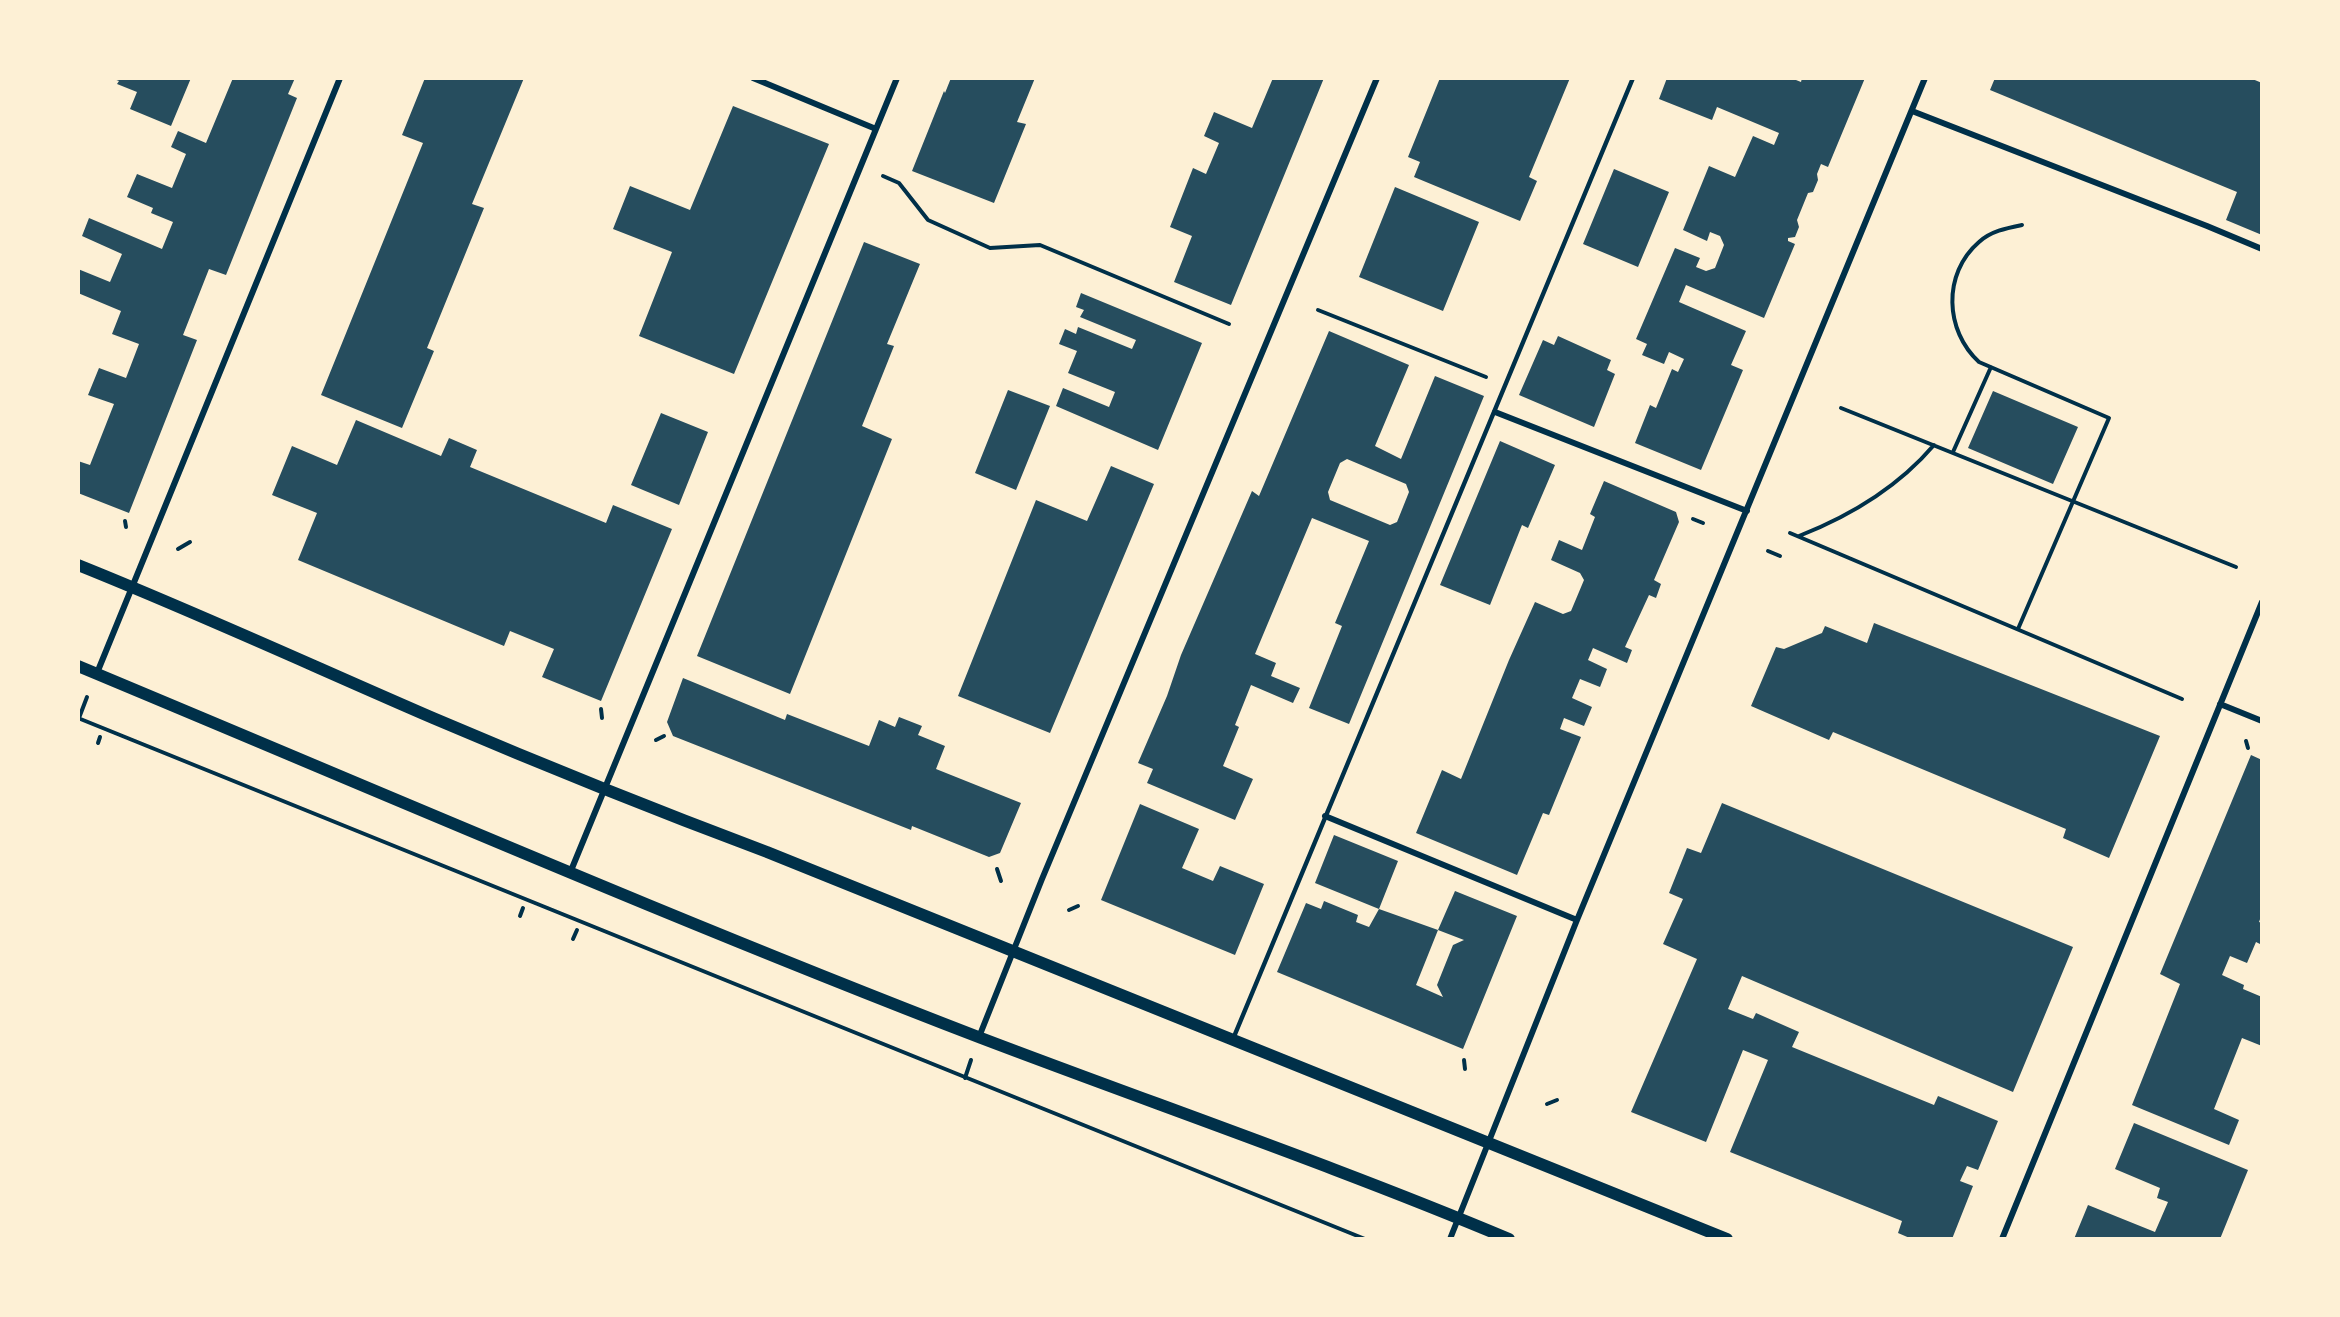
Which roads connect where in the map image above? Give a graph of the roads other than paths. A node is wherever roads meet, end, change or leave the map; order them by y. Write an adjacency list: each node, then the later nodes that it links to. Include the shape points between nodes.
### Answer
1 (340, 78): 13 (street)
2 (753, 78): 8 (street)
3 (897, 78): 8 (street)
4 (1377, 78): 23 (street)
5 (1634, 78): 10 (lane)
6 (1925, 78): 7 (street)
7 (1912, 111): 9 (street); 11 (street)
8 (876, 129): 19 (street)
9 (2262, 249)
10 (1495, 412): 11 (street); 20 (lane)
11 (1747, 511): 22 (street)
12 (78, 565): 13 (main road)
13 (131, 587): 16 (street); 19 (main road)
14 (2262, 602): 17 (street)
15 (78, 666): 16 (main road)
16 (97, 674): 21 (main road)
17 (2220, 704): 18 (street); 31 (street)
18 (2262, 721)
19 (604, 788): 21 (street); 23 (main road)
20 (1325, 816): 22 (street); 25 (lane)
21 (570, 874): 24 (main road)
22 (1577, 920): 26 (street)
23 (1013, 952): 24 (street); 25 (main road)
24 (979, 1037): 27 (main road)
25 (1233, 1040): 26 (main road)
26 (1489, 1141): 27 (street); 30 (main road)
27 (1458, 1218): 28 (street); 29 (main road)
28 (1450, 1239)
29 (1509, 1239)
30 (1727, 1239)
31 (2001, 1239)

